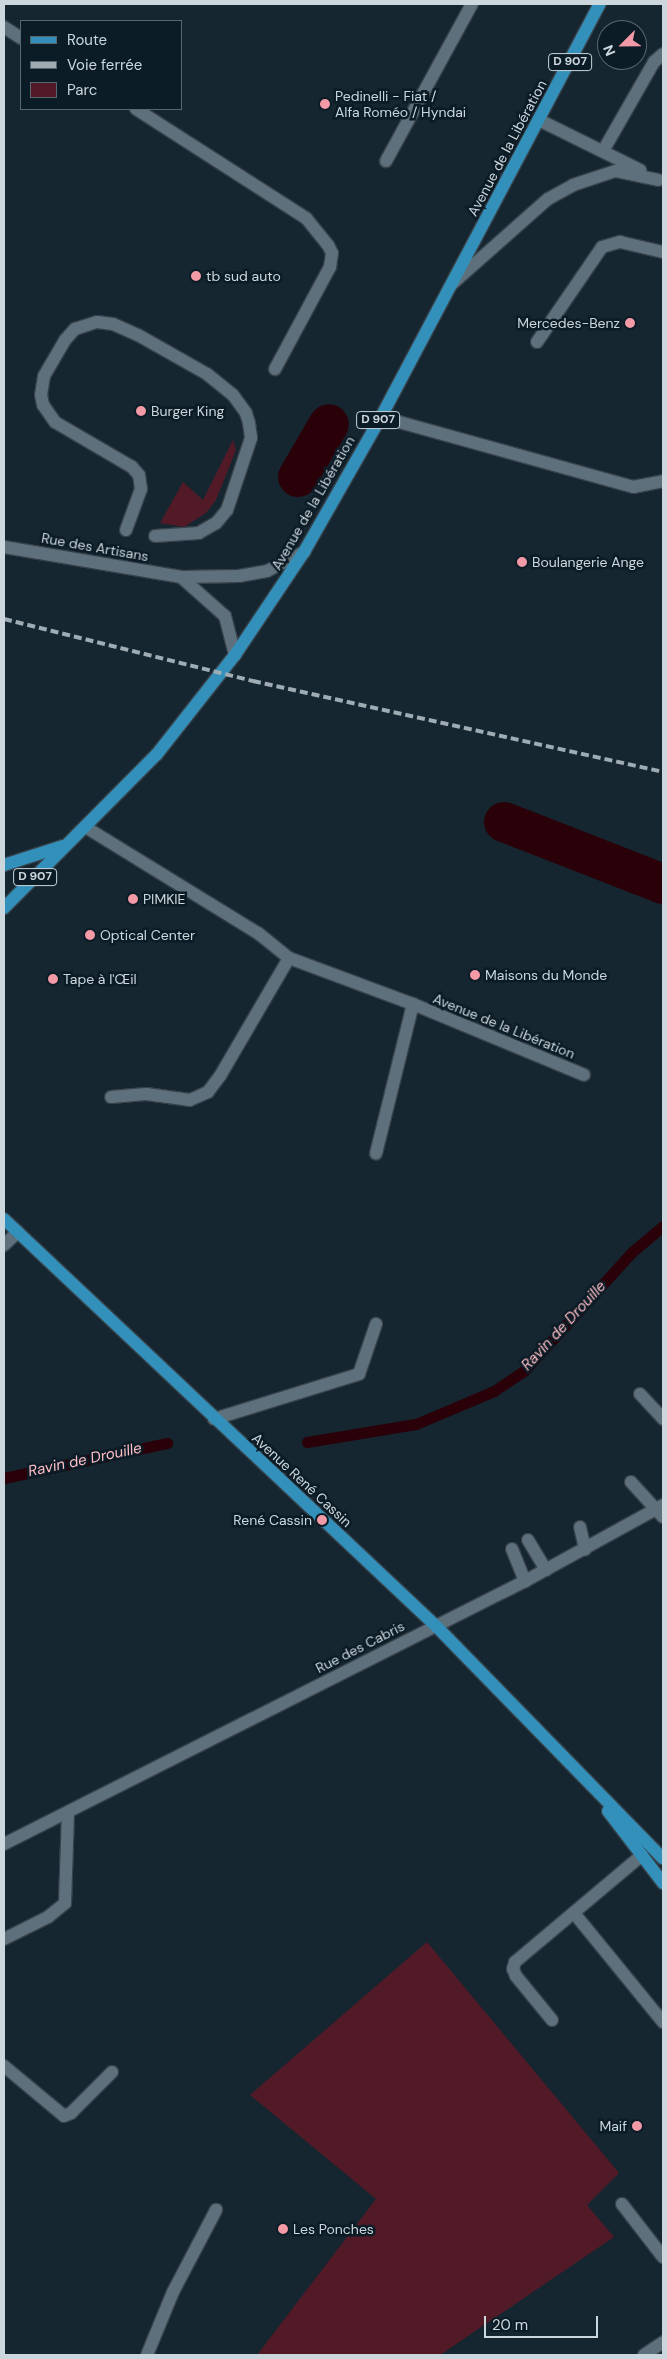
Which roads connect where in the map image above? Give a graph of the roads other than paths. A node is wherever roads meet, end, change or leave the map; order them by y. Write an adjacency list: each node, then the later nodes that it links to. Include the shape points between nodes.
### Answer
1 (472, 4): 9 (street)
2 (600, 4): 7 (main road, Avenue de la Libération / D 907)
3 (4, 27): 4 (street)
4 (20, 37)
5 (663, 54): 8 (street, via 654,62)
6 (138, 110): 14 (street, via 306,218 328,245 332,253 330,267)
7 (539, 120): 8 (street); 12 (main road, Avenue de la Libération / D 907)
8 (603, 151): 10 (street)
9 (386, 161)
10 (660, 181): 12 (street, via 615,171 573,184 548,200)
11 (663, 252): 13 (street, via 620,242 602,247)
12 (449, 286): 15 (main road, Avenue de la Libération / D 907)
13 (537, 342)
14 (275, 369)
15 (380, 416): 16 (street, via 633,487); 20 (main road, Avenue de la Libération / D 907)
16 (663, 481)
17 (126, 530): 18 (street, via 141,489 139,475 132,467 55,422 43,405 41,395 44,376 65,340 75,329 97,322 113,324 138,335 207,374 233,395 249,423 251,438 227,510 216,524 199,532)
18 (155, 536)
19 (4, 547): 21 (street, Rue des Artisans)
20 (304, 552): 21 (street, Rue des Artisans, via 278,568 260,573); 22 (main road, Avenue de la Libération / D 907)
21 (181, 577): 22 (street, via 225,616)
22 (235, 655): 23 (main road, Avenue de la Libération / D 907, via 157,754)
23 (87, 828): 24 (main road, Avenue de la Libération / D 907); 27 (street, Avenue de la Libération, via 258,934)
24 (66, 846): 25 (main road, Avenue de la Libération / D 907); 26 (main road, Avenue de la Libération / D 907)
25 (4, 865)
26 (4, 908)
27 (289, 958): 28 (street, Avenue de la Libération); 30 (street, via 208,1092 190,1100 146,1094)
28 (413, 1004): 29 (street, Avenue de la Libération); 31 (street)
29 (584, 1075)
30 (111, 1097)
31 (376, 1153)
32 (4, 1218): 33 (main road, Avenue René Cassin)
33 (18, 1232): 34 (street); 37 (main road, Avenue René Cassin)
34 (4, 1245)
35 (376, 1324): 37 (street, via 358,1374)
36 (640, 1394): 38 (street)
37 (214, 1419): 47 (main road, Avenue René Cassin)
38 (663, 1419)
39 (631, 1482): 40 (street)
40 (661, 1510): 44 (street, Rue des Cabris)
41 (580, 1527): 44 (street)
42 (528, 1540): 45 (street)
43 (512, 1549): 46 (street)
44 (586, 1549): 45 (street, Rue des Cabris)
45 (546, 1570): 46 (street, Rue des Cabris)
46 (525, 1582): 47 (street, Rue des Cabris)
47 (436, 1626): 48 (main road, Avenue René Cassin); 49 (street, Rue des Cabris)
48 (575, 1767): 51 (main road, Avenue René Cassin); 52 (main road, Avenue René Cassin)
49 (68, 1812): 50 (street, Rue des Cabris); 55 (street, via 65,1903 48,1917)
50 (4, 1844)
51 (642, 1855): 53 (main road, Avenue René Cassin); 54 (street)
52 (663, 1859)
53 (663, 1883)
54 (574, 1913): 56 (street, via 515,1962 513,1970); 57 (street)
55 (4, 1939)
56 (552, 2020)
57 (663, 2022)
58 (4, 2066): 59 (street, via 64,2116 71,2113)
59 (112, 2072)
60 (622, 2204): 62 (street)
61 (216, 2210): 64 (street, via 173,2292)
62 (663, 2257)
63 (663, 2342): 65 (street)
64 (147, 2355)
65 (644, 2355)

